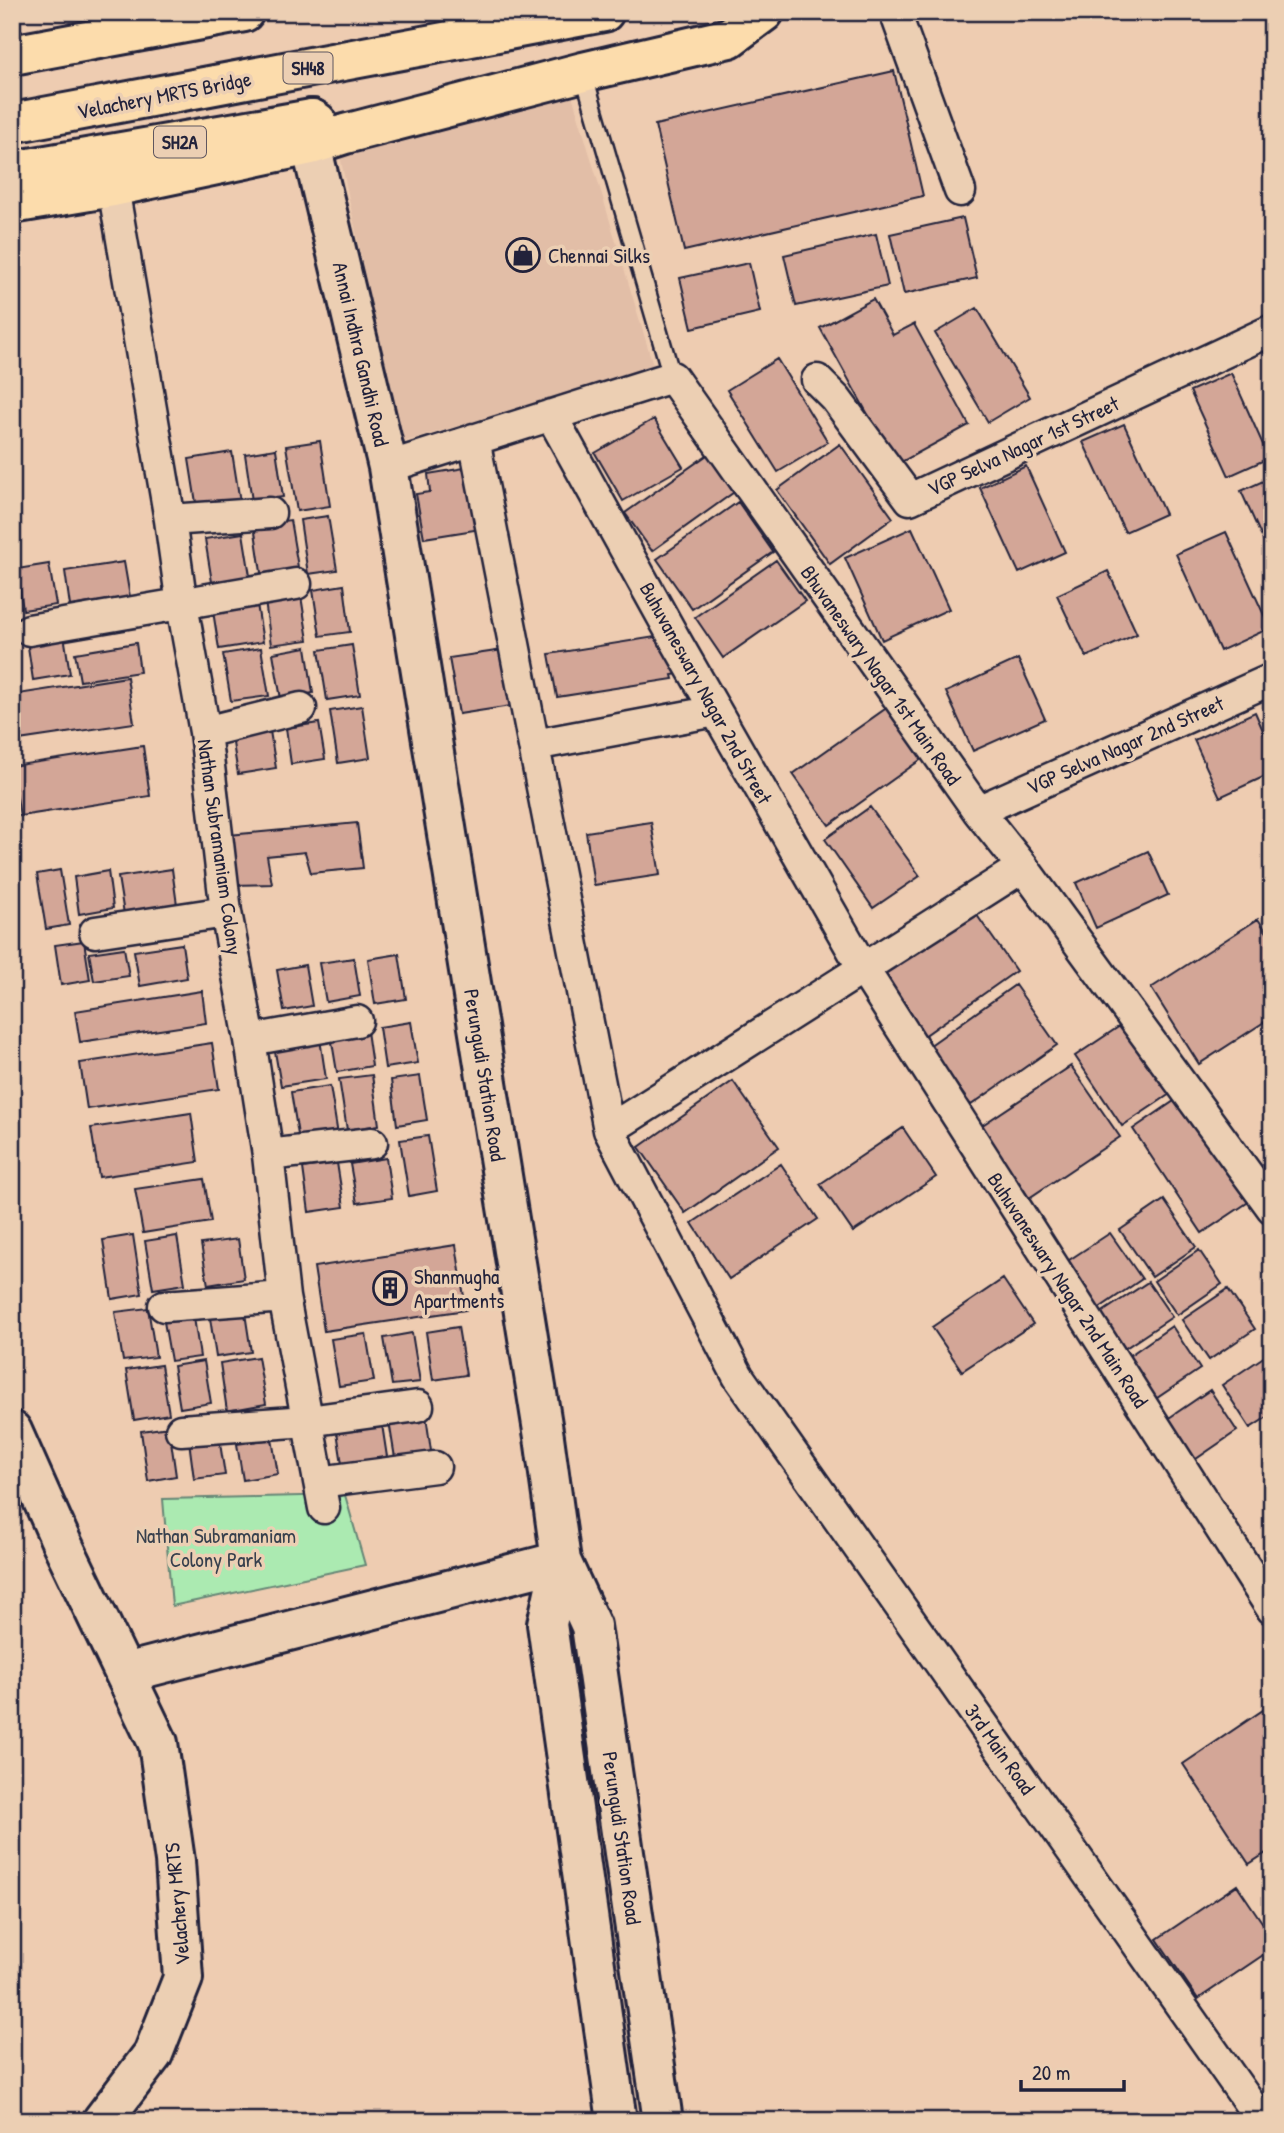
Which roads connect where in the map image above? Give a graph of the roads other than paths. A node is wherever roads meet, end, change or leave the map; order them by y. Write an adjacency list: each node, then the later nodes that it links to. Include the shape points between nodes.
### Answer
1 (244, 12): 5 (main road)
2 (604, 12): 7 (main road, Velachery MRTS Bridge / SH48)
3 (764, 12): 6 (main road, via 729,38)
4 (895, 12): 11 (street)
5 (12, 55)
6 (583, 72): 8 (main road); 14 (lane)
7 (12, 123)
8 (323, 133): 9 (main road, SH2A); 10 (main road); 18 (street, Annai Indhra Gandhi Road)
9 (12, 171)
10 (113, 187): 12 (main road); 20 (street, Nathan Subramaniam Colony)
11 (960, 191)
12 (12, 204)
13 (1272, 330): 15 (street, VGP Selva Nagar 1st Street, via 911,499)
14 (672, 377): 16 (street); 30 (street, Bhuvaneswary Nagar 1st Main Road)
15 (817, 380)
16 (551, 415): 17 (street); 27 (street, Buhuvaneswary Nagar 2nd Street)
17 (474, 439): 18 (street); 29 (street, 3rd Main Road)
18 (388, 467): 22 (street, Annai Indhra Gandhi Road)
19 (270, 513): 20 (street)
20 (170, 520): 23 (street, Nathan Subramaniam Colony)
21 (296, 584): 23 (street)
22 (407, 589): 48 (street, Perungudi Station Road)
23 (182, 605): 24 (street); 28 (street, Nathan Subramaniam Colony)
24 (29, 630)
25 (1272, 678): 30 (street, VGP Selva Nagar 2nd Street)
26 (301, 708): 28 (street)
27 (716, 711): 29 (street); 34 (street, Buhuvaneswary Nagar 2nd Street)
28 (205, 732): 32 (street, Nathan Subramaniam Colony)
29 (534, 745): 37 (street, 3rd Main Road)
30 (978, 811): 31 (street, Bhuvaneswary Nagar 1st Main Road)
31 (1023, 867): 34 (street); 40 (street, Bhuvaneswary Nagar 1st Main Road)
32 (226, 912): 33 (street); 36 (street, Nathan Subramaniam Colony)
33 (95, 932)
34 (864, 971): 37 (street); 49 (street, Buhuvaneswary Nagar 2nd Main Road)
35 (356, 1021): 36 (street)
36 (250, 1040): 39 (street, Nathan Subramaniam Colony)
37 (609, 1130): 54 (street, 3rd Main Road, via 738,1376)
38 (372, 1143): 39 (street)
39 (268, 1155): 41 (street, Nathan Subramaniam Colony)
40 (1272, 1208)
41 (284, 1297): 42 (street); 44 (street, Nathan Subramaniam Colony)
42 (164, 1306)
43 (418, 1406): 44 (street)
44 (308, 1421): 45 (street); 47 (street, Nathan Subramaniam Colony, via 322,1495)
45 (181, 1430)
46 (12, 1431): 50 (street, Velachery MRTS)
47 (435, 1467)
48 (561, 1562): 50 (street); 52 (street, Perungudi Station Road, via 547,1624); 53 (street, Perungudi Station Road, via 590,1626)
49 (1272, 1609)
50 (125, 1673): 51 (street, Velachery MRTS, via 158,1743 175,1861 183,1978 153,2054)
51 (102, 2121)
52 (617, 2121)
53 (663, 2121)
54 (1262, 2121)

